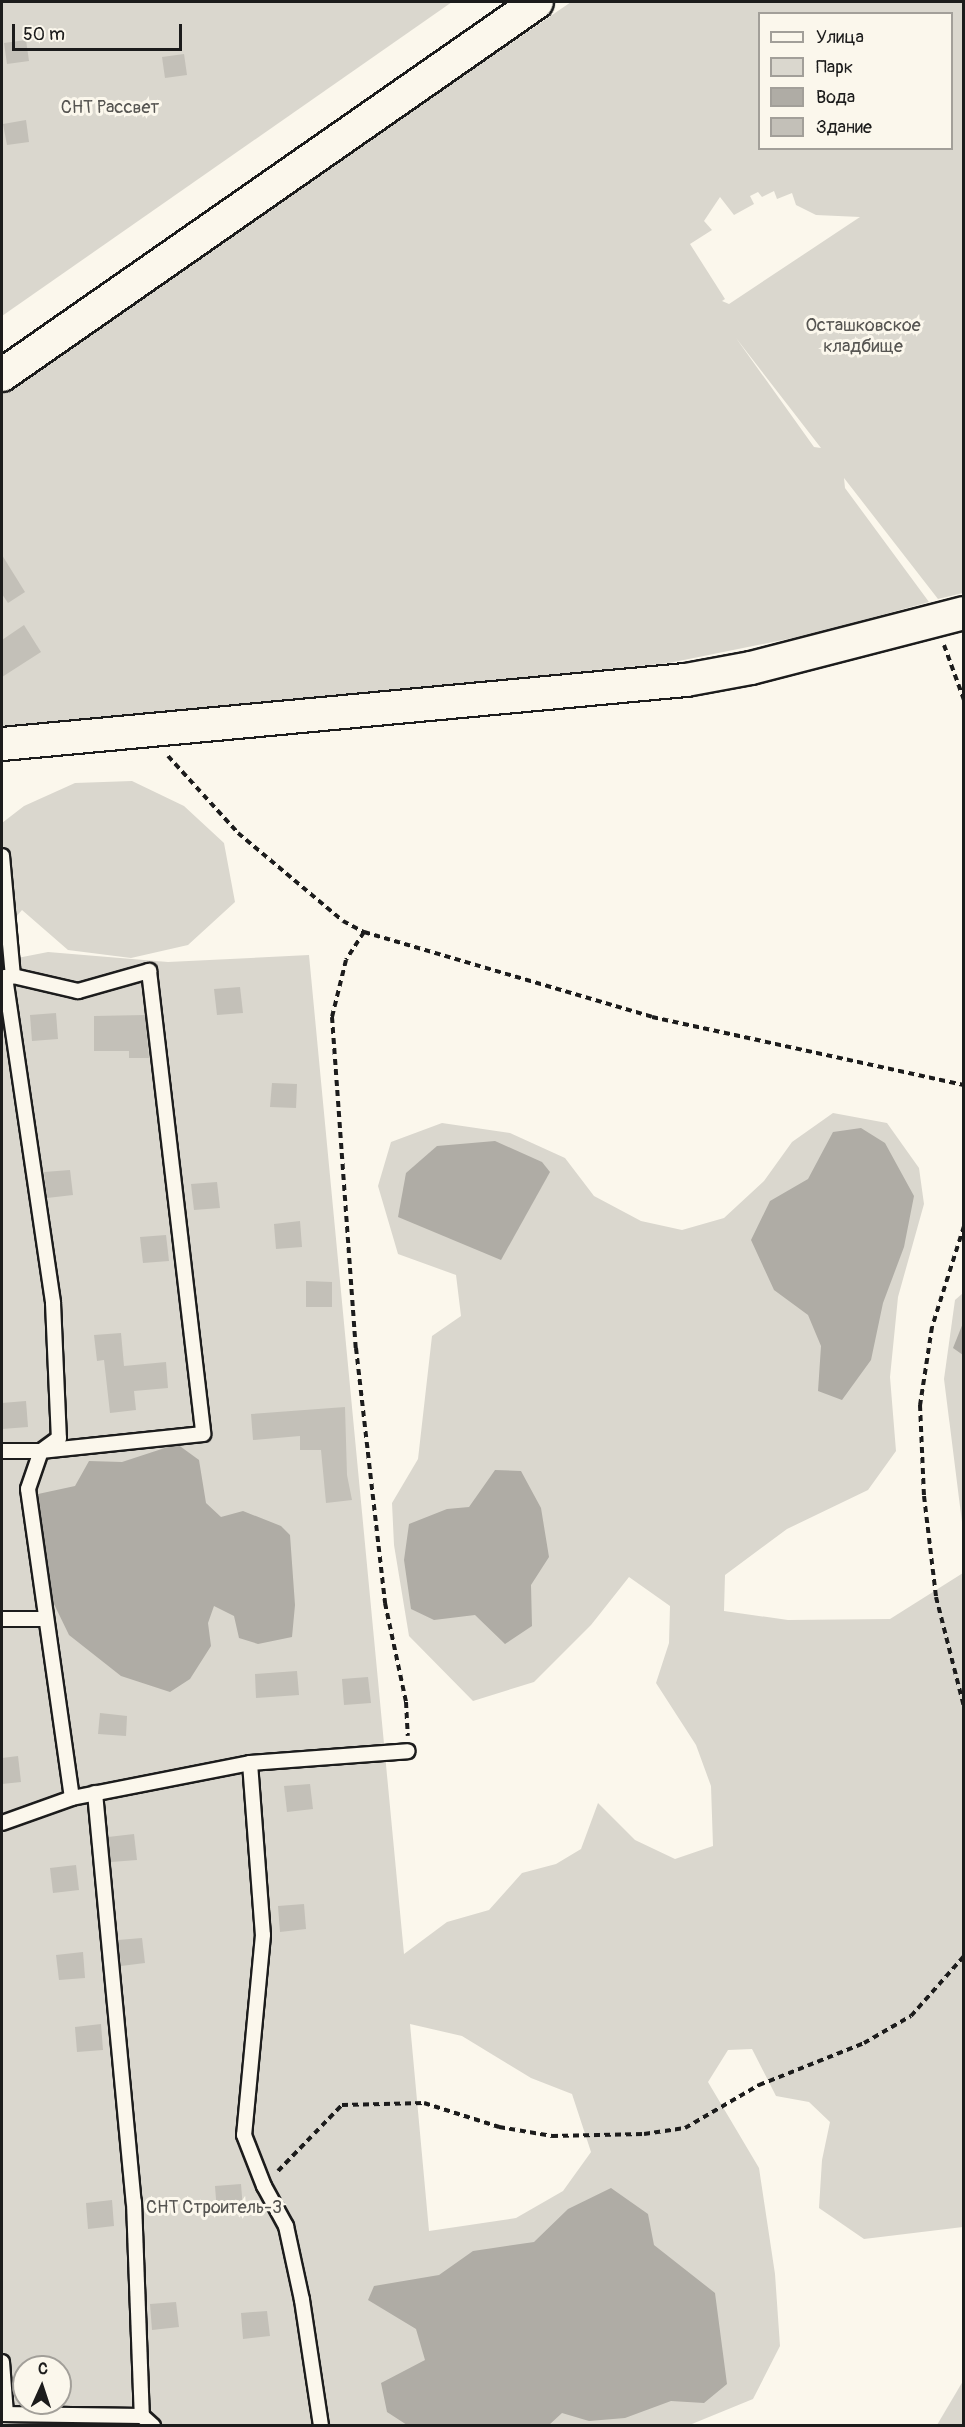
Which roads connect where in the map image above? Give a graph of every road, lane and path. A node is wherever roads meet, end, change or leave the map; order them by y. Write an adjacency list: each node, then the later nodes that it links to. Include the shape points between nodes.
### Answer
1 (537, 2): 2 (street)
2 (2, 375)
3 (949, 617): 4 (path); 5 (street, via 751,668 686,680)
4 (963, 700)
5 (145, 731): 6 (street); 8 (path, via 238,833 343,921)
6 (2, 744)
7 (2, 856): 9 (lane)
8 (364, 932): 10 (path, via 652,1017); 17 (path, via 346,960 332,1017 356,1348 385,1603 406,1702)
9 (7, 977): 13 (lane, via 53,1303 59,1438); 13 (lane, via 78,992 149,971 203,1434)
10 (963, 1085)
11 (963, 1226): 16 (path, via 932,1328 920,1405 924,1496 936,1597)
12 (2, 1450): 13 (lane)
13 (41, 1451): 15 (lane, via 28,1489)
14 (2, 1619): 15 (lane)
15 (45, 1619): 20 (lane)
16 (963, 1707)
17 (408, 1751): 18 (lane)
18 (250, 1763): 19 (lane); 23 (lane, via 263,1935 244,2134)
19 (95, 1793): 20 (lane); 26 (lane, via 134,2202)
20 (72, 1798): 21 (lane)
21 (2, 1823)
22 (963, 1956): 23 (path, via 911,2016 864,2043 759,2085 685,2128 644,2134 552,2136 499,2127 424,2103 342,2105)
23 (264, 2186): 27 (lane, via 286,2226 302,2300)
24 (2, 2362): 25 (lane)
25 (4, 2414): 26 (lane)
26 (147, 2421)
27 (321, 2426)

